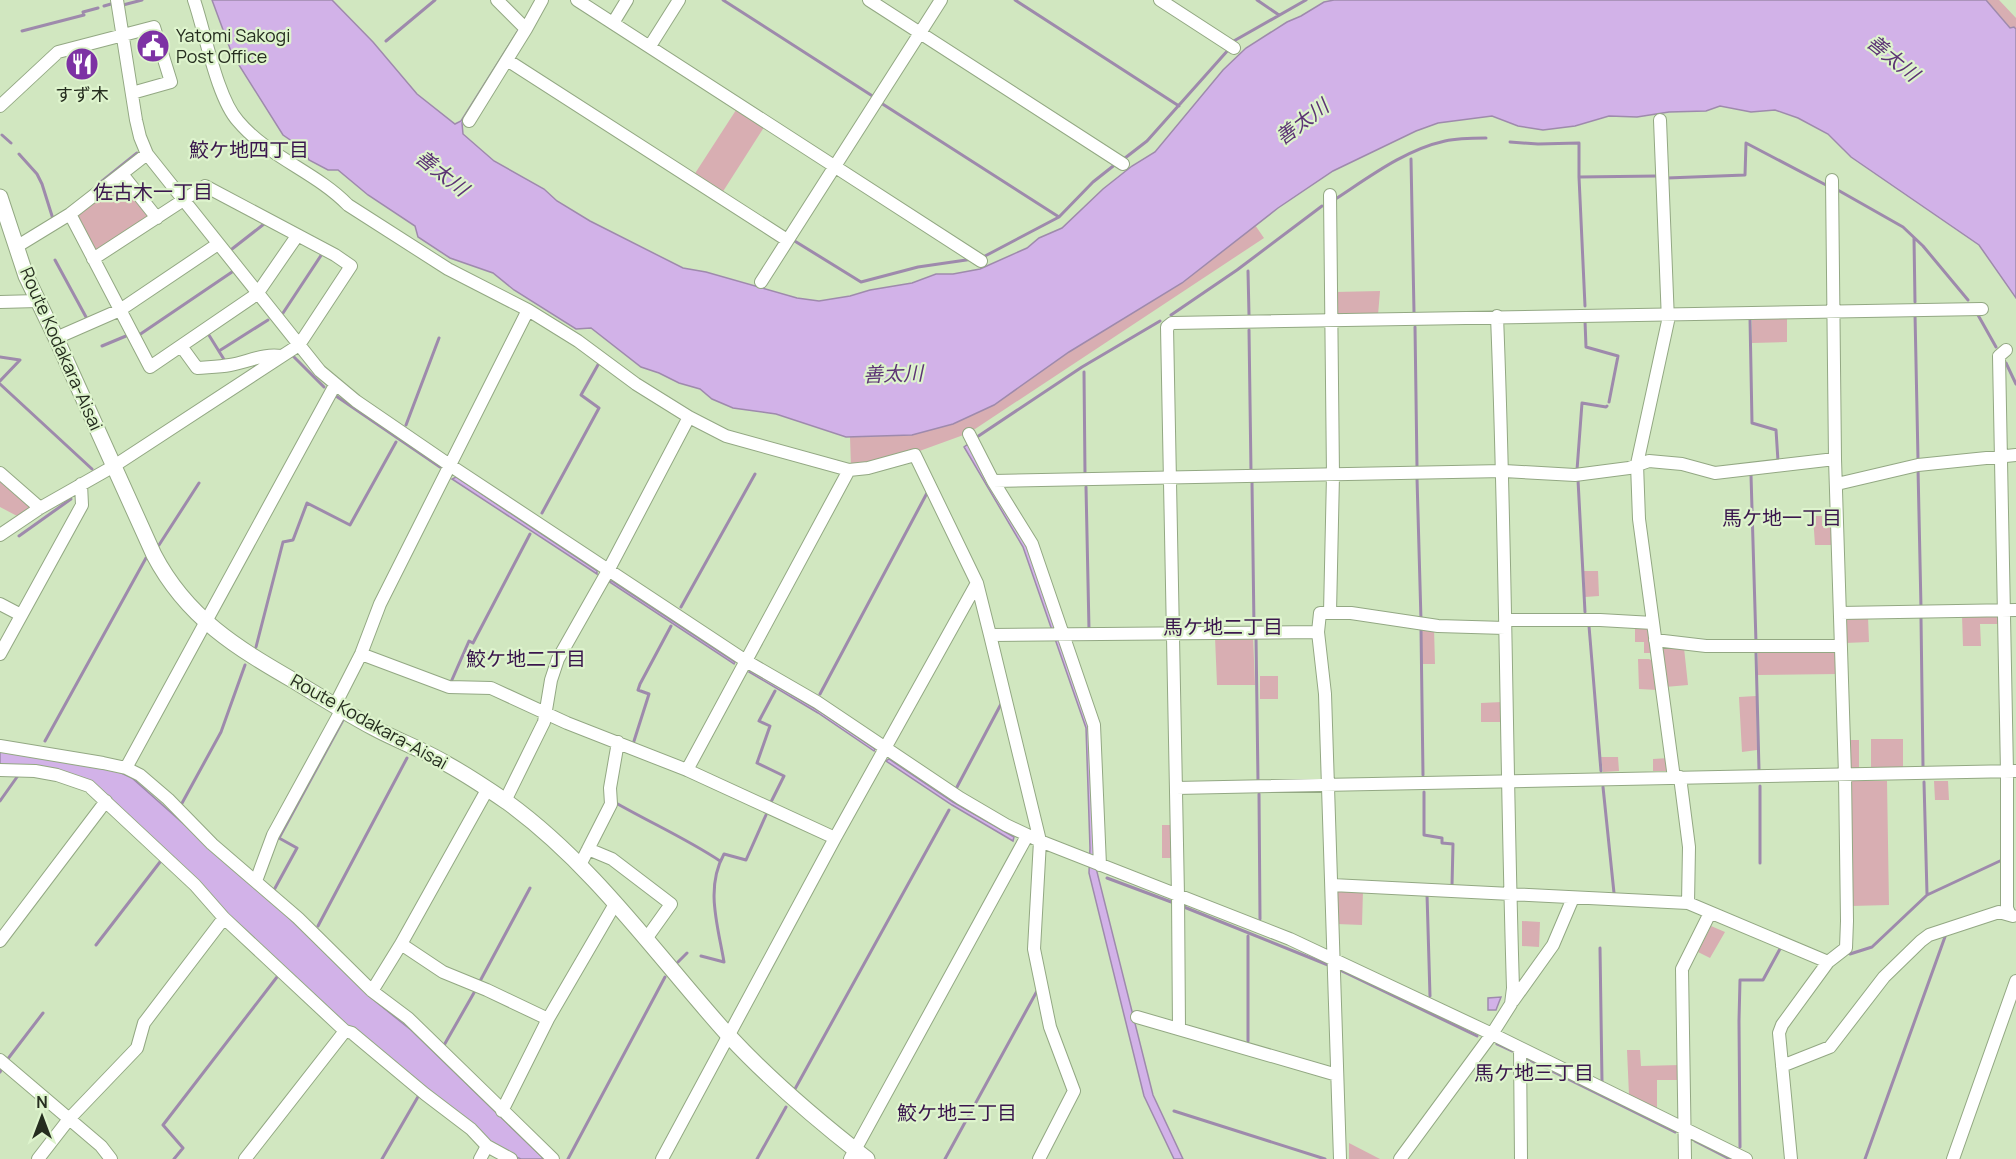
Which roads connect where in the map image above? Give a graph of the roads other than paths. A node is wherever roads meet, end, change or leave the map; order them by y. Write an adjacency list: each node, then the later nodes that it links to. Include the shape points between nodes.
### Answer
1 (117, 0): 14 (street)
2 (194, 0): 44 (street, via 222,92 239,123 348,205 448,269)
3 (497, 0): 12 (street)
4 (542, 0): 12 (street)
5 (578, 0): 11 (street)
6 (627, 0): 11 (street)
7 (680, 0): 15 (street)
8 (869, 0): 13 (street)
9 (941, 0): 13 (street)
10 (1160, 0): 16 (street)
11 (613, 23): 15 (street)
12 (526, 29): 17 (street)
13 (920, 33): 23 (street); 24 (street)
14 (122, 35): 18 (street); 18 (street, via 154,27 171,82); 19 (street, via 58,52)
15 (650, 46): 24 (street)
16 (1234, 48)
17 (507, 60): 21 (street); 33 (street)
18 (132, 93): 22 (street)
19 (0, 106)
20 (1660, 120): 47 (street)
21 (469, 121)
22 (147, 154): 25 (street); 29 (street)
23 (1123, 164)
24 (835, 165): 33 (street); 37 (street)
25 (122, 174): 30 (street); 31 (street)
26 (1832, 180): 45 (street)
27 (1330, 195): 49 (street)
28 (0, 196): 35 (main road, Route Kodakara-Aisai)
29 (183, 201): 31 (street); 32 (street, via 205,186); 34 (street)
30 (70, 214): 35 (street); 36 (street)
31 (157, 218): 36 (street)
32 (297, 236): 39 (street); 52 (street, via 351,266)
33 (787, 240): 38 (street)
34 (218, 244): 39 (street); 43 (street)
35 (16, 247): 40 (main road, Route Kodakara-Aisai)
36 (93, 259): 43 (street)
37 (981, 261)
38 (761, 282)
39 (258, 294): 52 (street); 53 (street)
40 (38, 301): 41 (street); 51 (main road, Route Kodakara-Aisai)
41 (0, 302)
42 (1982, 309): 45 (street)
43 (120, 310): 51 (street); 53 (street, via 150,367)
44 (528, 310): 57 (street); 64 (street)
45 (1833, 310): 47 (street); 61 (street)
46 (1162, 313): 50 (street)
47 (1668, 313): 48 (street); 62 (street)
48 (1497, 316): 49 (street); 66 (street)
49 (1331, 320): 50 (street); 68 (street)
50 (1169, 325): 69 (street)
51 (56, 338): 63 (main road, Route Kodakara-Aisai)
52 (299, 345): 55 (street); 56 (street)
53 (181, 346): 55 (street, via 197,368 227,366 271,354)
54 (2006, 350): 59 (street, via 1999,356)
55 (281, 357): 63 (street)
56 (335, 385): 64 (street); 82 (street)
57 (689, 417): 65 (street, via 726,436); 75 (street)
58 (969, 434): 70 (street)
59 (2000, 455): 60 (street); 72 (street, via 1918,465); 78 (street)
60 (2016, 455)
61 (1835, 459): 62 (street, via 1715,472 1649,460); 72 (street)
62 (1637, 464): 66 (street, via 1575,474); 83 (street, via 1639,519)
63 (114, 466): 71 (street); 82 (main road, Route Kodakara-Aisai, via 162,570)
64 (451, 466): 75 (street); 92 (street, via 380,604)
65 (849, 470): 76 (street, via 915,455); 93 (street)
66 (1504, 471): 68 (street); 84 (street)
67 (0, 473): 73 (street)
68 (1333, 475): 69 (street); 79 (street)
69 (1169, 478): 70 (street); 86 (street)
70 (993, 481): 88 (street, via 1032,544)
71 (81, 484): 73 (street); 81 (street, via 82,505)
72 (1837, 484): 80 (street)
73 (40, 508): 74 (street)
74 (0, 535)
75 (609, 569): 93 (street); 95 (street, via 558,659)
76 (977, 583): 87 (street); 98 (street)
77 (0, 604): 81 (street)
78 (2010, 610): 80 (street); 102 (street)
79 (1330, 613): 84 (street, via 1438,626); 85 (street, via 1320,613)
80 (1840, 613): 90 (street)
81 (21, 615): 91 (street)
82 (204, 622): 94 (main road, Route Kodakara-Aisai, via 241,650); 99 (street)
83 (1653, 623): 84 (street, via 1600,620); 89 (street)
84 (1505, 624): 105 (street)
85 (1318, 632): 86 (street); 106 (street, via 1326,694)
86 (1172, 633): 88 (street); 107 (street)
87 (990, 635): 88 (street); 113 (street)
88 (1058, 635): 115 (street, via 1094,725)
89 (1655, 640): 90 (street, via 1706,646); 104 (street)
90 (1841, 646): 103 (street)
91 (0, 654)
92 (361, 654): 94 (street); 95 (street, via 449,687 491,688)
93 (746, 661): 98 (street, via 817,702); 101 (street)
94 (338, 707): 108 (main road, Route Kodakara-Aisai, via 446,763); 117 (street, via 273,835)
95 (545, 713): 96 (street); 110 (street)
96 (618, 742): 101 (street); 114 (street, via 611,804)
97 (0, 746): 99 (street)
98 (885, 749): 111 (street); 112 (street)
99 (126, 768): 117 (street, via 168,799)
100 (0, 770): 109 (street, via 57,775 89,786)
101 (687, 770): 112 (street)
102 (2011, 772): 103 (street); 125 (street, via 2007,908)
103 (1845, 775): 104 (street); 131 (street, via 1846,948)
104 (1677, 778): 105 (street); 122 (street, via 1689,847)
105 (1508, 781): 106 (street); 120 (street)
106 (1328, 785): 107 (street); 118 (street)
107 (1176, 788): 119 (street)
108 (488, 790): 110 (main road, Route Kodakara-Aisai); 129 (street)
109 (106, 801): 126 (street, via 195,885); 128 (street)
110 (505, 801): 116 (main road, Route Kodakara-Aisai)
111 (1027, 836): 113 (street); 149 (street)
112 (835, 838): 140 (street)
113 (1040, 841): 115 (street); 157 (street, via 1034,949 1050,1028 1074,1091)
114 (588, 849): 116 (street); 127 (street, via 612,859 671,904)
115 (1100, 865): 119 (street)
116 (580, 866): 123 (main road, Route Kodakara-Aisai)
117 (256, 881): 133 (street)
118 (1332, 885): 120 (street); 130 (street)
119 (1178, 895): 130 (street); 137 (street)
120 (1510, 895): 121 (street); 134 (street)
121 (1573, 898): 122 (street); 134 (street, via 1553,945)
122 (1688, 903): 124 (street)
123 (615, 904): 127 (main road, Route Kodakara-Aisai); 136 (street)
124 (1710, 913): 131 (street); 147 (street, via 1682,969)
125 (2013, 916): 143 (street, via 1999,912 1929,935 1884,977 1830,1047)
126 (224, 918): 138 (street); 146 (street, via 144,1023 137,1048)
127 (646, 939): 140 (main road, Route Kodakara-Aisai)
128 (0, 941)
129 (401, 944): 133 (street); 136 (street, via 443,972)
130 (1334, 959): 139 (street); 144 (street)
131 (1828, 962): 143 (street, via 1782,1025)
132 (2016, 981): 164 (street)
133 (372, 991): 145 (street, via 408,1018)
134 (1510, 1004): 139 (street)
135 (1137, 1017): 137 (street)
136 (548, 1019): 145 (street)
137 (1179, 1029): 144 (street)
138 (345, 1031): 148 (street, via 471,1129); 152 (street)
139 (1492, 1034): 141 (street); 159 (street)
140 (729, 1036): 149 (main road, Route Kodakara-Aisai); 156 (street)
141 (1520, 1048): 147 (street); 160 (street)
142 (0, 1060): 146 (street)
143 (1782, 1066): 163 (street)
144 (1337, 1075): 158 (street)
145 (502, 1110): 155 (street)
146 (69, 1119): 150 (street); 151 (street)
147 (1684, 1127): 161 (street); 162 (street)
148 (487, 1146): 153 (street); 154 (street)
149 (857, 1156)
150 (38, 1159)
151 (111, 1159)
152 (245, 1159)
153 (480, 1159)
154 (511, 1159)
155 (553, 1159)
156 (663, 1159)
157 (1039, 1159)
158 (1340, 1159)
159 (1400, 1159)
160 (1521, 1159)
161 (1685, 1159)
162 (1746, 1159)
163 (1791, 1159)
164 (1953, 1159)

